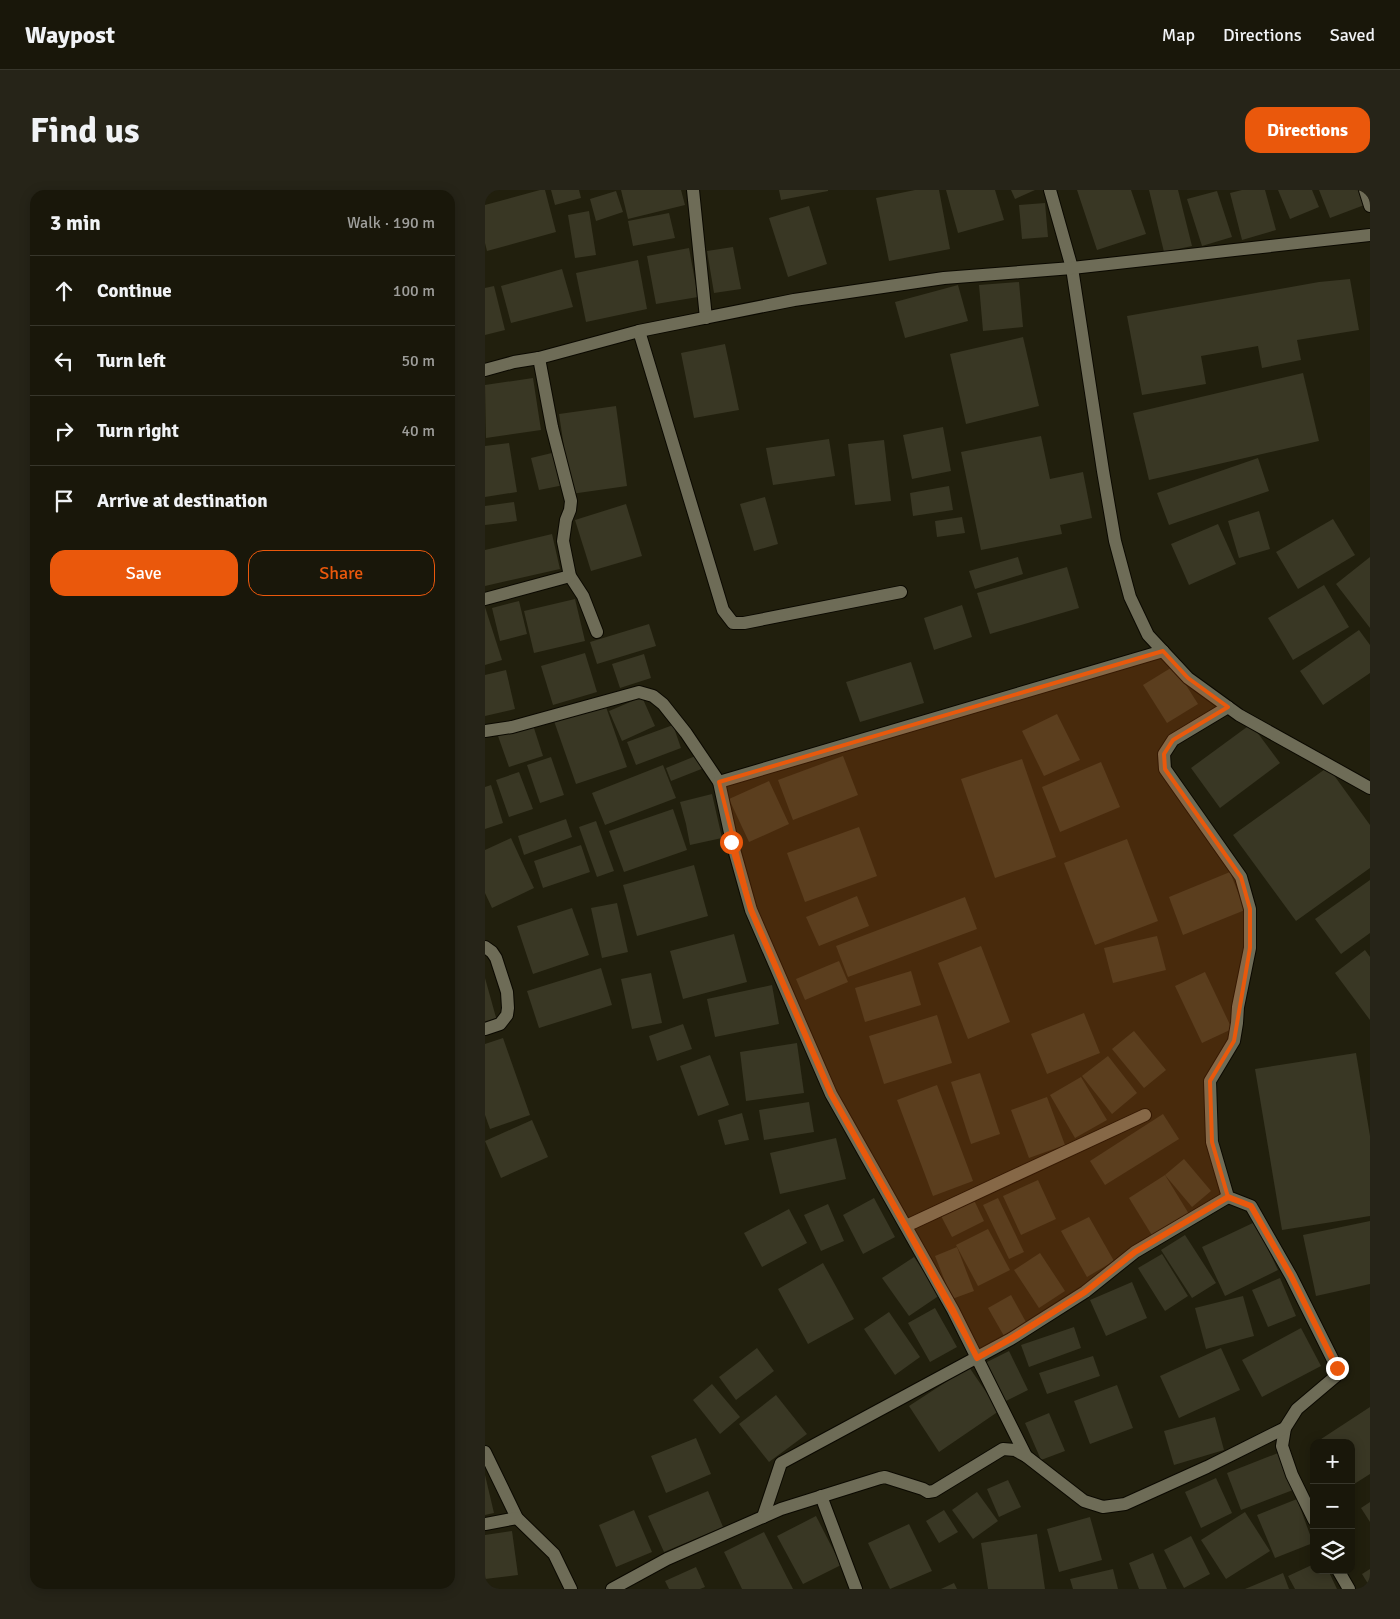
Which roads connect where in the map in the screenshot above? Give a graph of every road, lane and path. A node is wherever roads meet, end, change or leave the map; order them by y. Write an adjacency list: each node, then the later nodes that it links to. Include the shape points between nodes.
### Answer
1 (693, 190): 7 (street)
2 (1050, 190): 6 (street)
3 (1365, 190): 4 (street)
4 (1370, 206)
5 (1370, 235): 6 (street)
6 (1071, 268): 7 (street, via 945,278 794,300); 15 (street, via 1118,550 1130,597 1149,635)
7 (706, 318): 8 (street)
8 (639, 330): 9 (street); 12 (street, via 723,610 733,623)
9 (539, 358): 10 (street); 11 (street, via 571,501 563,541)
10 (485, 370)
11 (570, 576): 13 (street); 14 (street, via 583,596)
12 (901, 592)
13 (485, 599)
14 (597, 632)
15 (1163, 651): 16 (street, via 1188,678); 18 (street)
16 (1228, 707): 19 (street); 23 (street, via 1173,740 1163,754 1165,769 1241,877 1250,909 1250,948 1234,1041 1210,1081 1212,1142)
17 (485, 731): 18 (street, via 512,727 639,692 647,693 663,704)
18 (719, 782): 24 (street, via 731,842 751,910 831,1094)
19 (1370, 788)
20 (485, 947): 21 (street, via 496,958 507,992 508,1008 500,1024)
21 (485, 1029)
22 (1145, 1115): 24 (street)
23 (1228, 1197): 25 (street, via 1135,1252 1085,1292); 26 (street, via 1251,1206 1291,1276 1337,1368 1336,1376 1297,1409)
24 (906, 1226): 25 (street)
25 (977, 1358): 28 (street); 31 (street, via 781,1463)
26 (1285, 1428): 28 (street, via 1125,1504 1103,1507 1084,1500); 30 (street, via 1282,1446)
27 (485, 1452): 32 (street)
28 (1025, 1456): 29 (street, via 1015,1450 1003,1449 934,1491 928,1492 885,1477)
29 (821, 1496): 31 (street); 37 (street)
30 (1310, 1511)
31 (763, 1517): 36 (street, via 667,1559)
32 (517, 1518): 33 (street); 35 (street, via 554,1554)
33 (485, 1524)
34 (1340, 1574): 38 (street)
35 (571, 1589)
36 (611, 1589)
37 (856, 1589)
38 (1349, 1589)

